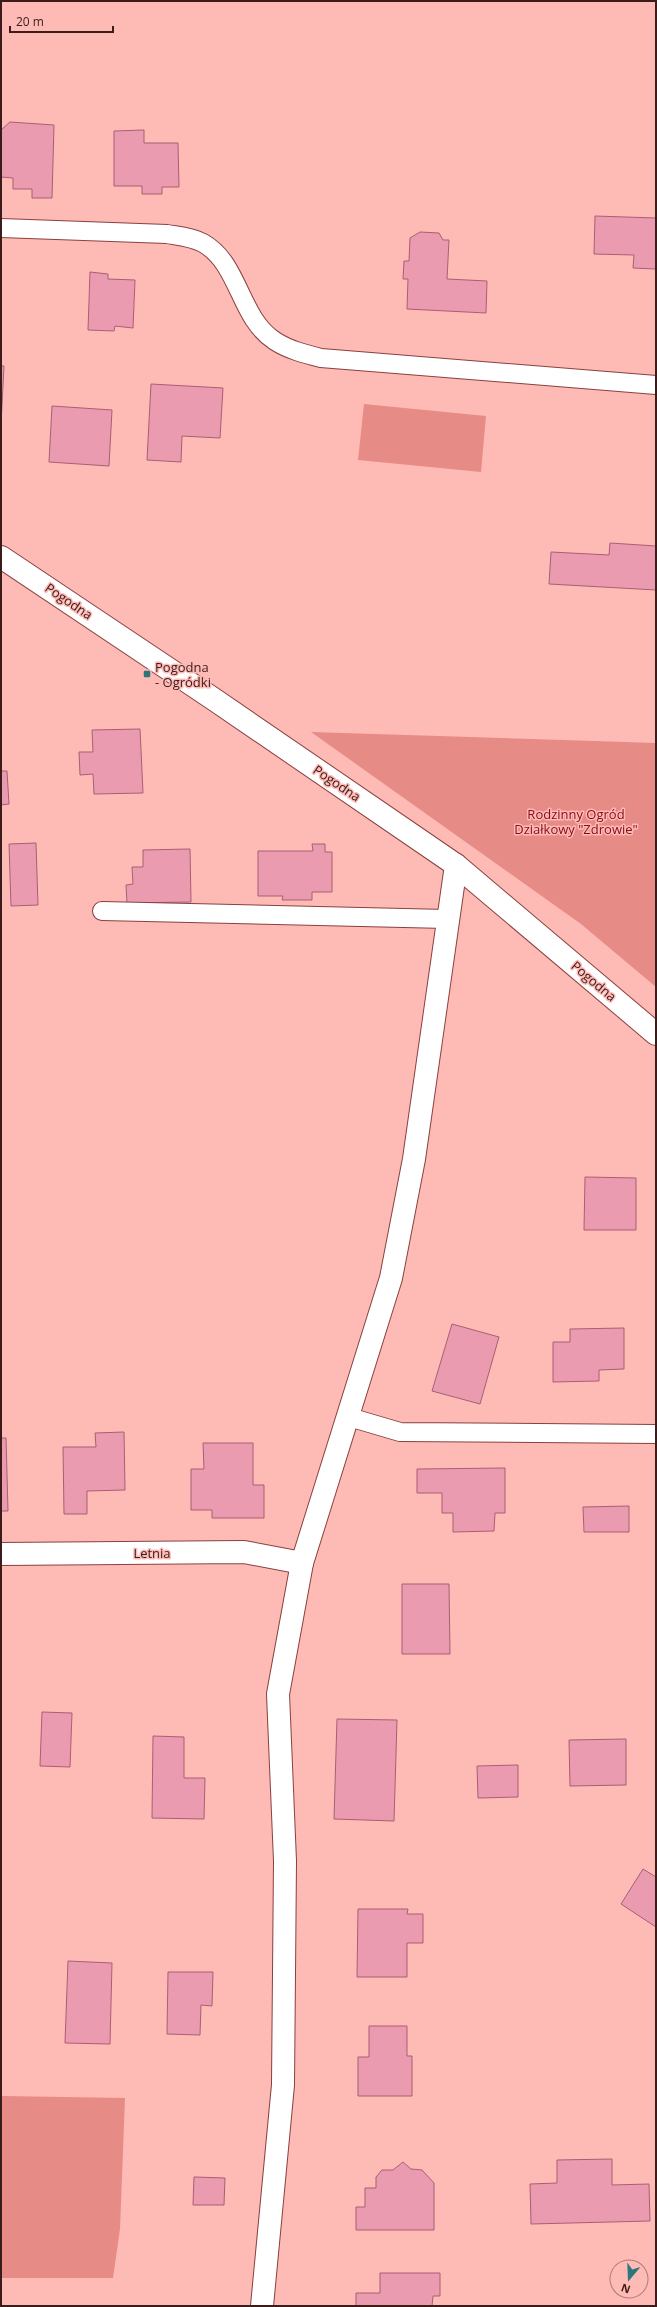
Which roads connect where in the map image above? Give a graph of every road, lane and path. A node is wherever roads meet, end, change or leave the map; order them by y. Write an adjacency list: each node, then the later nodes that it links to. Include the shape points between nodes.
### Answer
1 (1, 228): 2 (lane, via 167,234 203,243 226,266 256,323 274,341 298,352 321,358)
2 (656, 385)
3 (1, 557): 4 (street, Pogodna)
4 (456, 865): 6 (street); 7 (street, Pogodna)
5 (102, 911): 6 (lane)
6 (447, 919): 8 (street, via 414,1159 392,1271)
7 (656, 1034)
8 (349, 1417): 9 (lane, via 400,1432); 11 (street)
9 (656, 1434)
10 (1, 1554): 11 (street, Letnia, via 244,1552)
11 (302, 1563): 12 (street, via 278,1694 285,1861 283,2085)
12 (262, 2306)

